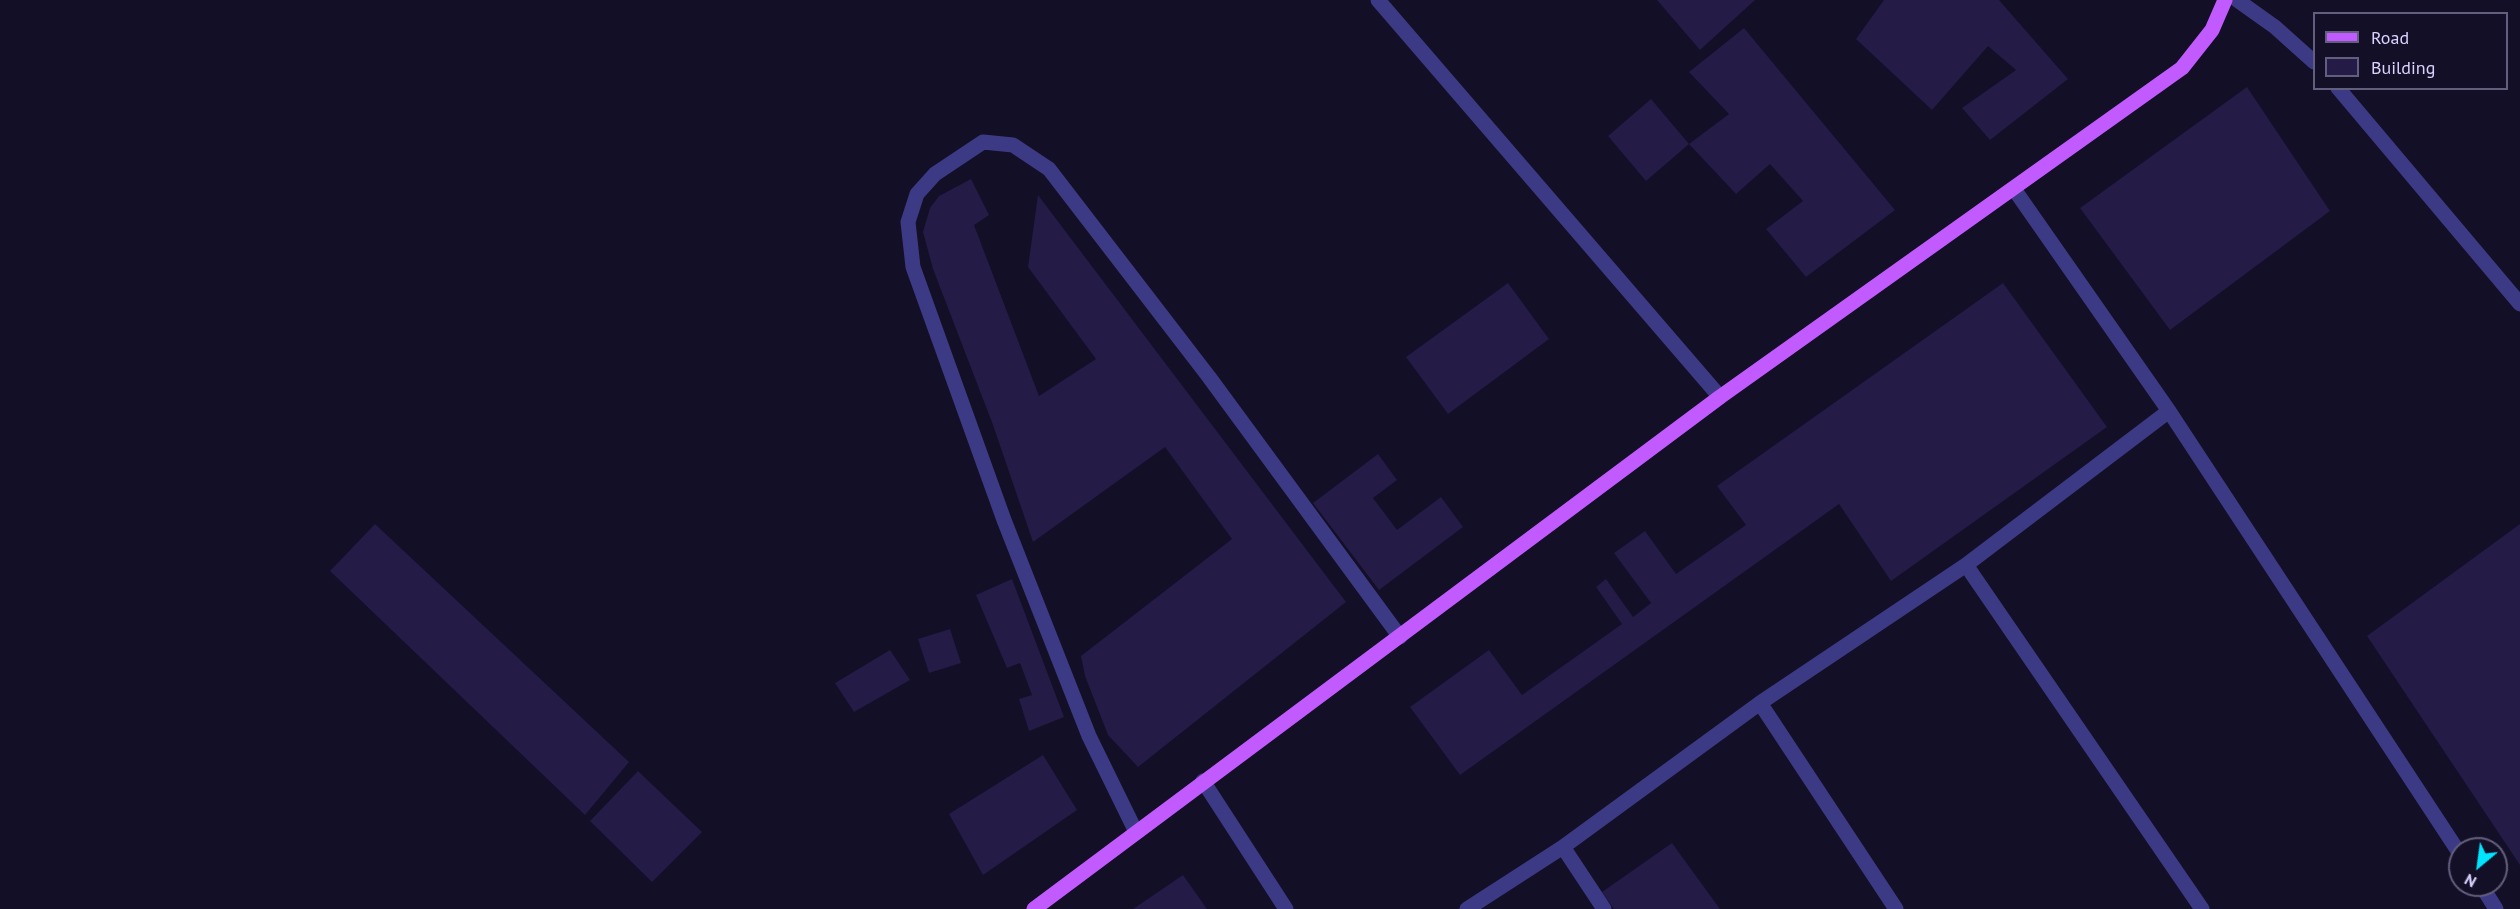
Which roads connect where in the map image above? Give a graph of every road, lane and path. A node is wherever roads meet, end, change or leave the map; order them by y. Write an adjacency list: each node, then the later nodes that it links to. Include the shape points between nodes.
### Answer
1 (1378, 0): 8 (street)
2 (2225, 0): 6 (main road, via 2212,30 2182,68)
3 (2237, 0): 4 (street)
4 (2313, 61)
5 (2340, 90): 7 (street)
6 (2014, 189): 8 (main road); 9 (street)
7 (2520, 304)
8 (1720, 398): 11 (main road)
9 (2169, 411): 10 (street); 15 (street)
10 (1966, 565): 12 (street); 22 (street)
11 (1400, 637): 13 (main road); 14 (street, via 1216,386 1049,169 1013,145 983,142 935,174 917,194 908,222 913,267 1004,519 1089,736)
12 (1760, 703): 16 (street); 21 (street)
13 (1203, 781): 14 (main road); 18 (street)
14 (1136, 832): 17 (main road)
15 (2449, 837)
16 (1563, 847): 19 (street); 20 (street)
17 (1034, 909)
18 (1286, 909)
19 (1467, 909)
20 (1604, 909)
21 (1896, 909)
22 (2202, 909)

